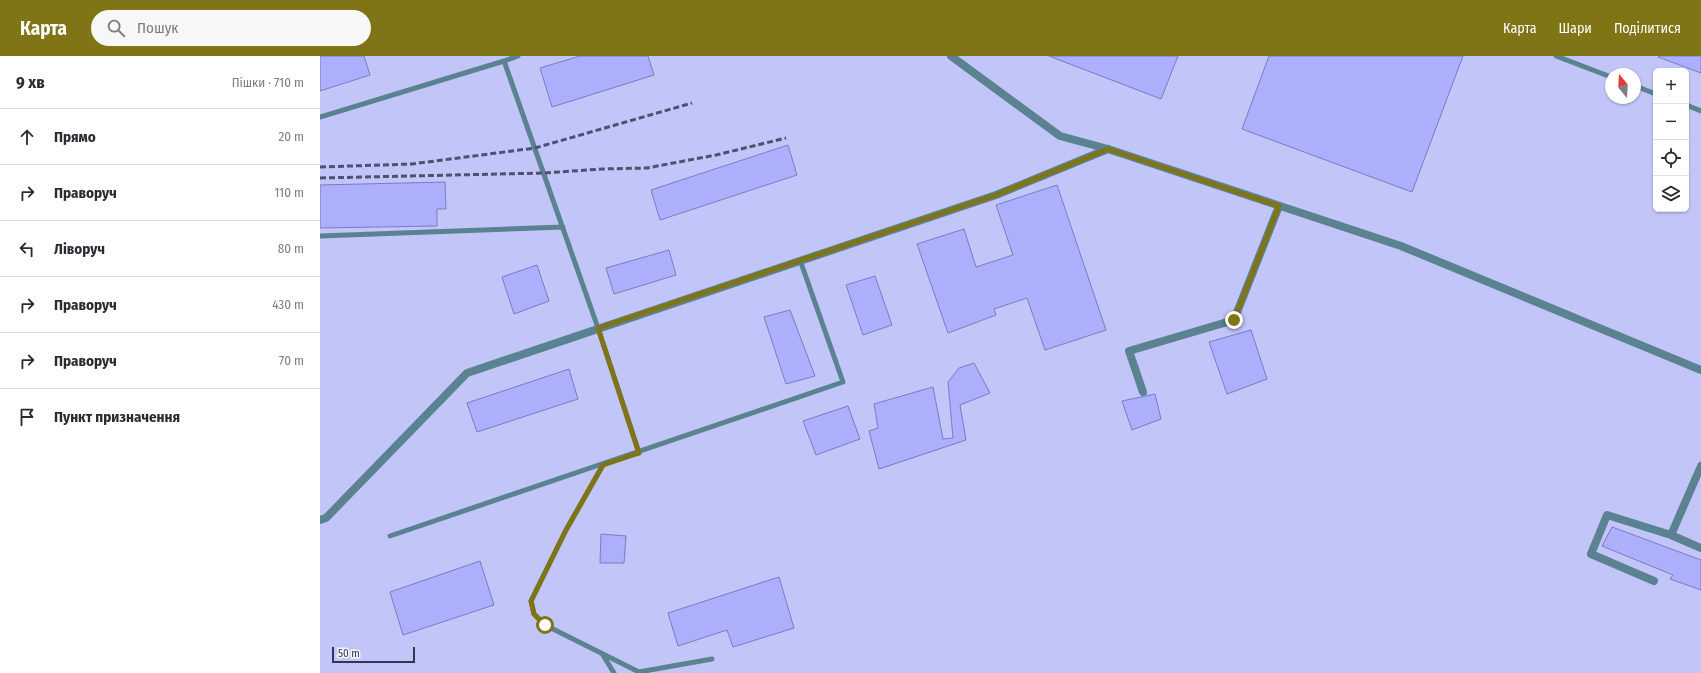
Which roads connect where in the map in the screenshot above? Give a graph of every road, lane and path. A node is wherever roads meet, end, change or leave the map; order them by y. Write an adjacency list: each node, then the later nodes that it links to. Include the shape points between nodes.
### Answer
1 (518, 56): 4 (lane)
2 (951, 56): 11 (street, via 1060,136)
3 (1556, 56): 5 (lane)
4 (504, 61): 10 (lane); 13 (lane)
5 (1605, 75)
6 (1641, 88): 7 (lane)
7 (1653, 93)
8 (1689, 106): 9 (lane)
9 (1701, 111)
10 (320, 117)
11 (1108, 149): 12 (street); 15 (street, via 996,195)
12 (1279, 206): 17 (street, via 1401,246); 18 (street, via 1234,320 1129,351)
13 (563, 227): 14 (lane); 16 (lane)
14 (320, 236)
15 (800, 260): 16 (street); 19 (lane, via 843,382)
16 (598, 328): 19 (lane); 22 (street, via 467,373 326,518)
17 (1701, 370)
18 (1143, 392)
19 (639, 453): 20 (lane)
20 (603, 465): 24 (lane); 27 (lane, via 566,530 531,601 534,614 545,625)
21 (1701, 466): 23 (street)
22 (320, 520)
23 (1671, 535): 25 (street); 26 (street, via 1607,515 1591,554)
24 (390, 536)
25 (1701, 548)
26 (1654, 582)
27 (603, 655): 28 (lane, via 639,672); 29 (lane)
28 (712, 660)
29 (614, 673)

